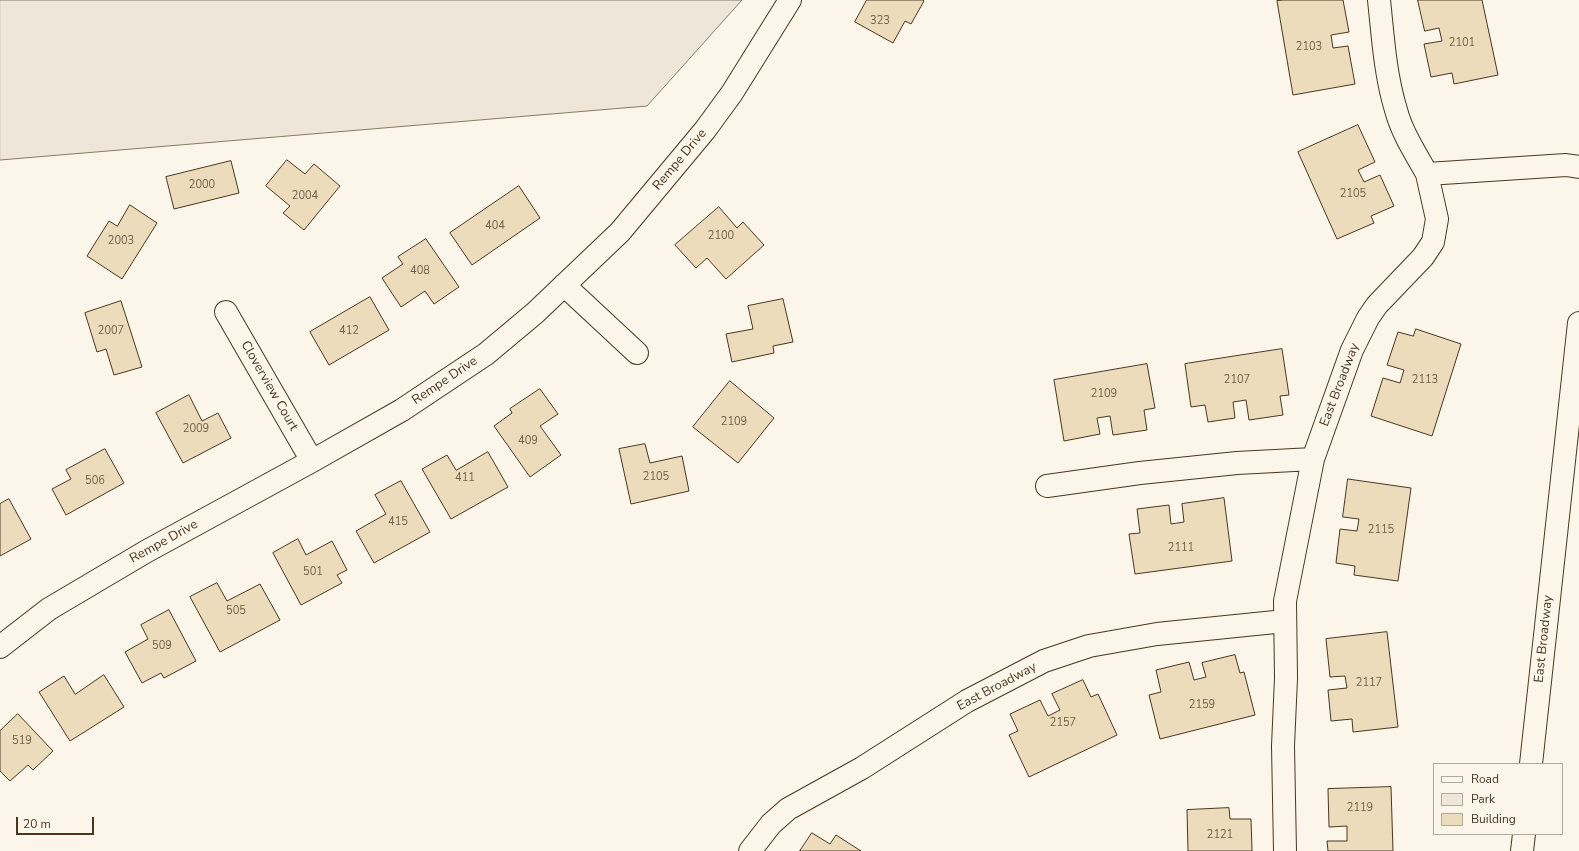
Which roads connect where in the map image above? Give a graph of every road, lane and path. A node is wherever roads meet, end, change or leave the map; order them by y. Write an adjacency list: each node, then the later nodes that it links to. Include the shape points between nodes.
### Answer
1 (790, 0): 5 (street, Rempe Drive, via 732,93 705,130 620,232)
2 (1379, 0): 4 (street, East Broadway, via 1385,62 1396,111 1408,141)
3 (1579, 167): 4 (street, via 1566,165)
4 (1427, 174): 9 (street, East Broadway, via 1437,219 1433,242 1423,257 1377,305 1368,318 1352,350)
5 (564, 285): 8 (street); 10 (street, Rempe Drive, via 536,313 486,354 402,410)
6 (226, 312): 10 (street, Cloverview Court)
7 (1579, 323): 14 (street, East Broadway)
8 (637, 353)
9 (1312, 459): 11 (street, via 1222,464); 12 (street, East Broadway, via 1285,601)
10 (312, 461): 13 (street, Rempe Drive, via 147,551 49,609)
11 (1047, 486)
12 (1285, 621): 16 (street, East Broadway, via 1157,634 1089,646 1044,662 967,701 862,768 788,809 771,824); 17 (street, East Broadway)
13 (0, 647)
14 (1531, 763)
15 (1524, 835): 18 (street)
16 (750, 851)
17 (1285, 851)
18 (1522, 851)

